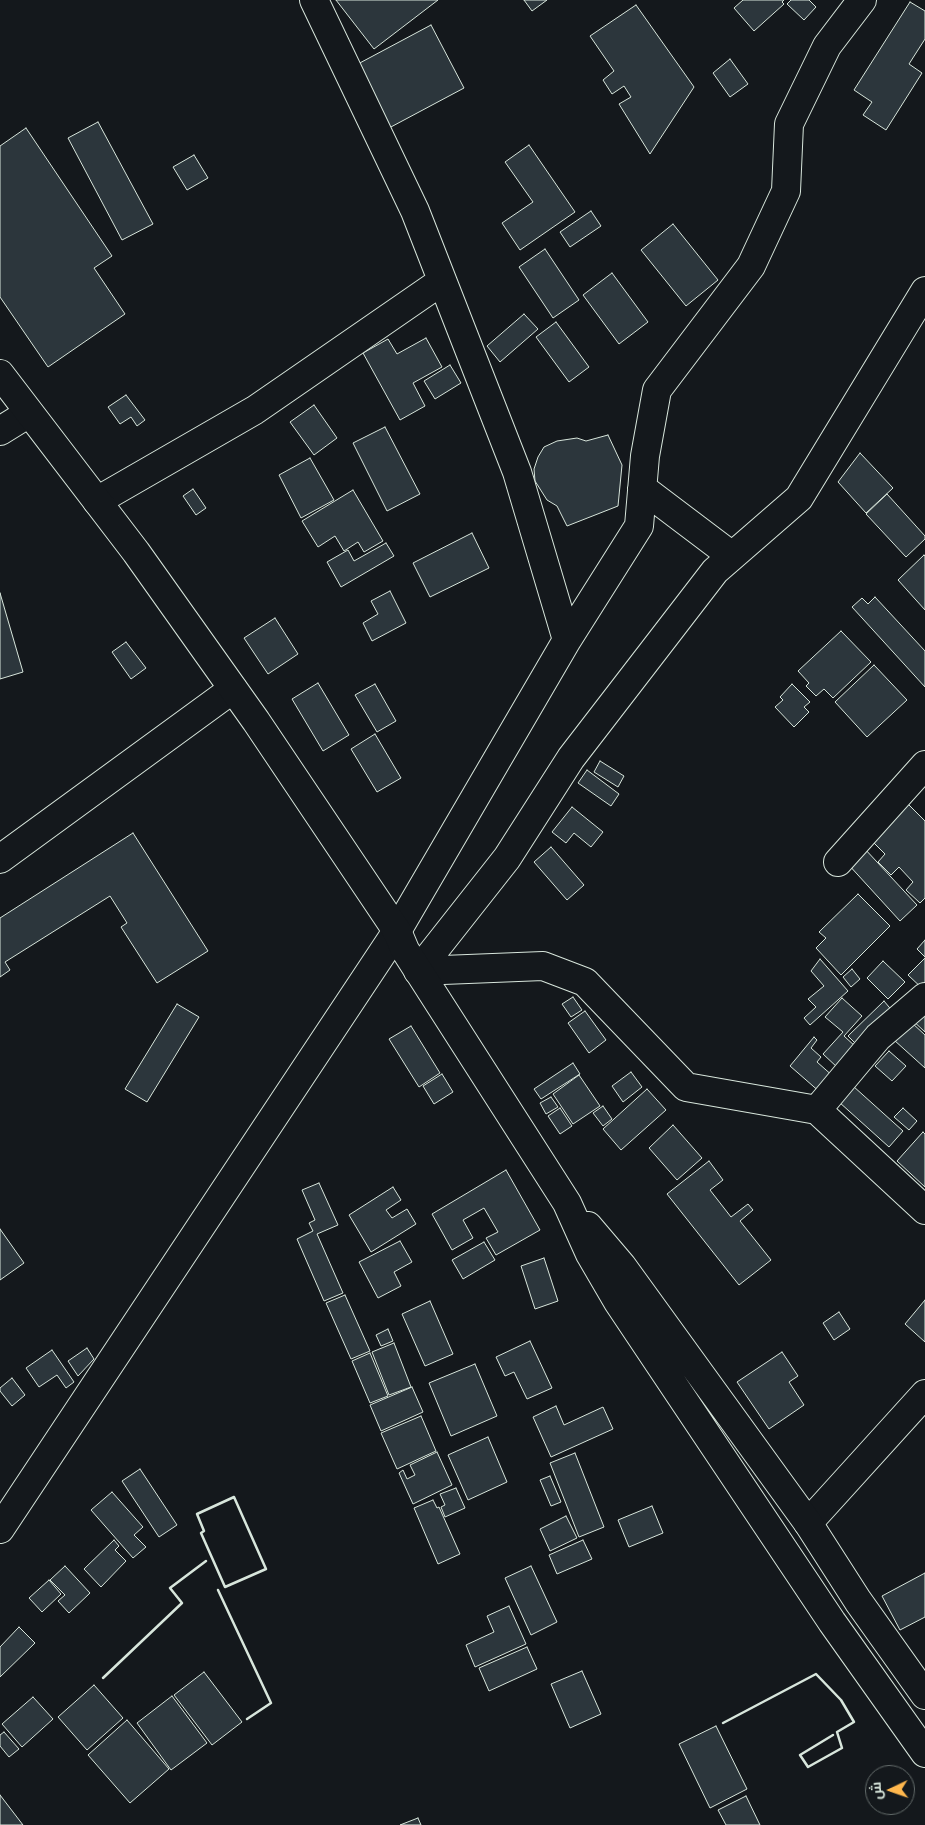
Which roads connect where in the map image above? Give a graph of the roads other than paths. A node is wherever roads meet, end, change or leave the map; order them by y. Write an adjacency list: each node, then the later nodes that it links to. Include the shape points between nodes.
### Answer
1 (314, 0): 3 (street, via 415,210)
2 (862, 0): 8 (street, via 826,46 789,124 786,191 751,266 657,390)
3 (442, 281): 9 (street, via 255,410); 11 (street, via 517,472)
4 (925, 290): 10 (street, via 798,498)
5 (0, 374): 6 (street)
6 (30, 413): 7 (street); 9 (street)
7 (0, 431)
8 (642, 488): 10 (street); 11 (street, via 640,526)
9 (97, 501): 12 (street)
10 (732, 556): 17 (street, via 714,571 571,758 507,858)
11 (567, 640): 16 (street)
12 (233, 689): 14 (street); 16 (street)
13 (925, 765): 15 (street)
14 (0, 859)
15 (838, 862)
16 (397, 930): 17 (street); 24 (street)
17 (418, 971): 19 (street, via 543,966 585,982 686,1087); 20 (street)
18 (925, 997): 19 (street, via 878,1037)
19 (817, 1110): 21 (street)
20 (567, 1202): 23 (street, via 622,1266); 26 (street, via 590,1254 618,1302 832,1622)
21 (925, 1210)
22 (925, 1394): 23 (street)
23 (808, 1523): 25 (street, via 858,1601)
24 (0, 1529)
25 (925, 1695)
26 (925, 1753)

